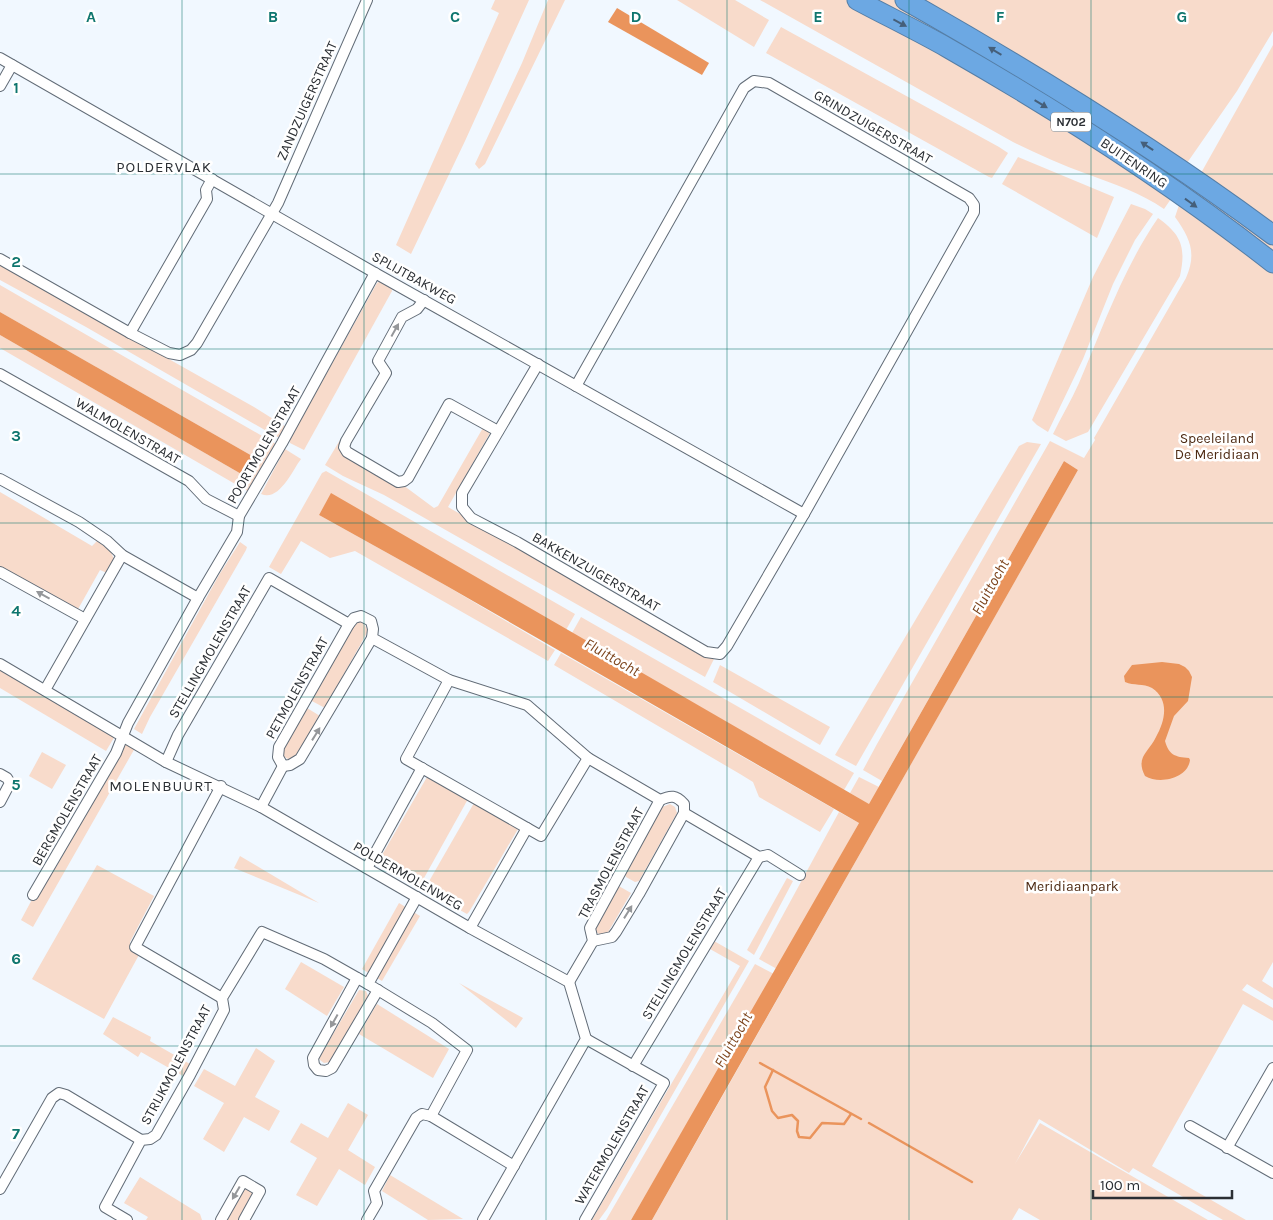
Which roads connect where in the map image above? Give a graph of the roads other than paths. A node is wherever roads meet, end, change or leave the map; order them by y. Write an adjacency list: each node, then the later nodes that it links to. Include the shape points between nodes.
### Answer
1 (367, 0): 8 (street, ZANDZUIGERSTRAAT)
2 (857, 0): 11 (highway, BUITENRING / N702, one-way to 11, via 947,47 1097,138)
3 (905, 0): 9 (highway, BUITENRING / N702, one-way to 3, via 1117,126)
4 (0, 58): 5 (street, SPLIJTBAKWEG)
5 (12, 65): 6 (street); 7 (street, SPLIJTBAKWEG)
6 (0, 86)
7 (212, 179): 8 (street, SPLIJTBAKWEG); 14 (street, via 206,190 207,199)
8 (272, 214): 12 (street, SPLIJTBAKWEG); 14 (street, ZANDZUIGERSTRAAT, via 191,350 180,355 169,353)
9 (1273, 235)
10 (0, 259): 14 (street)
11 (1273, 263)
12 (374, 272): 13 (street, SPLIJTBAKWEG); 21 (street, POORTMOLENSTRAAT, via 282,443)
13 (424, 300): 15 (street, SPLIJTBAKWEG); 18 (street, one-way to 13, via 449,404 408,478 398,482 347,452 344,447 386,373 378,361 402,317 417,309)
14 (130, 333)
15 (538, 364): 17 (street, SPLIJTBAKWEG); 18 (street, BAKKENZUIGERSTRAAT)
16 (0, 374): 21 (street, WALMOLENSTRAAT, via 189,481 206,499)
17 (576, 386): 20 (street, SPLIJTBAKWEG); 20 (street, GRINDZUIGERSTRAAT, via 744,88 754,81 769,83 969,198 974,205 974,212)
18 (498, 431): 20 (street, BAKKENZUIGERSTRAAT, via 462,493 462,507 471,518 706,652 720,654 727,646)
19 (0, 479): 22 (street, via 79,522)
20 (804, 514)
21 (238, 516): 24 (street, POORTMOLENSTRAAT, via 238,532)
22 (122, 555): 24 (street); 25 (street)
23 (0, 572): 25 (street, one-way to 23)
24 (198, 598): 31 (street, POORTMOLENSTRAAT)
25 (85, 619): 30 (street)
26 (349, 624): 27 (street, via 361,616 371,621 374,629); 33 (street, STELLINGMOLENSTRAAT, via 269,578 178,735); 34 (street, PETMOLENSTRAAT, via 279,747 278,757)
27 (372, 638): 29 (street); 34 (street, one-way to 27, via 300,759)
28 (0, 664): 30 (street, POLDERMOLENWEG)
29 (449, 680): 32 (street, via 527,706); 35 (street, via 406,759)
30 (45, 690): 31 (street, POLDERMOLENWEG)
31 (122, 736): 33 (street, POLDERMOLENWEG); 46 (street, BERGMOLENSTRAAT)
32 (588, 758): 38 (street); 42 (street, via 541,836)
33 (166, 762): 37 (street, POLDERMOLENWEG)
34 (283, 766): 40 (street)
35 (422, 768): 42 (street); 44 (street)
36 (0, 774): 39 (street, via 10,783)
37 (221, 786): 40 (street, POLDERMOLENWEG); 54 (street, via 135,948)
38 (660, 800): 41 (street, via 671,795 678,797 684,804); 49 (street, TRASMOLENSTRAAT, via 590,928)
39 (0, 802)
40 (261, 807): 44 (street, POLDERMOLENWEG)
41 (684, 813): 43 (street); 49 (street, TRASMOLENSTRAAT, one-way to 41, via 612,937 616,932)
42 (527, 828): 48 (street)
43 (758, 857): 45 (street, via 768,855); 56 (street, STELLINGMOLENSTRAAT)
44 (367, 868): 47 (street, POLDERMOLENWEG)
45 (800, 875)
46 (34, 895)
47 (417, 897): 48 (street, POLDERMOLENWEG); 52 (street)
48 (470, 928): 51 (street, POLDERMOLENWEG)
49 (593, 941): 51 (street, TRASMOLENSTRAAT)
50 (357, 978): 52 (street, STRIJKMOLENSTRAAT); 53 (street, one-way to 53, via 313,1058 318,1070 332,1068); 54 (street, STRIJKMOLENSTRAAT, via 324,959 262,932)
51 (569, 982): 55 (street)
52 (368, 984): 53 (street, STRIJKMOLENSTRAAT)
53 (378, 990): 58 (street, STRIJKMOLENSTRAAT, via 467,1050)
54 (222, 998): 60 (street, STRIJKMOLENSTRAAT, via 224,1010 177,1098 156,1135)
55 (586, 1039): 56 (street, WATERMOLENSTRAAT); 62 (street)
56 (633, 1066): 70 (street, WATERMOLENSTRAAT, via 664,1083)
57 (1273, 1068): 61 (street)
58 (430, 1116): 62 (street); 68 (street, via 422,1114 416,1118 374,1191 377,1203)
59 (1190, 1126): 61 (street)
60 (142, 1140): 64 (street, via 59,1093 52,1098); 65 (street, STRIJKMOLENSTRAAT, via 105,1207)
61 (1228, 1148): 63 (street)
62 (514, 1166): 69 (street)
63 (1273, 1173)
64 (0, 1188)
65 (127, 1220)
66 (221, 1220): 67 (street, one-way to 66, via 260,1191 243,1182)
67 (244, 1220)
68 (367, 1220)
69 (483, 1220)
70 (585, 1220)

